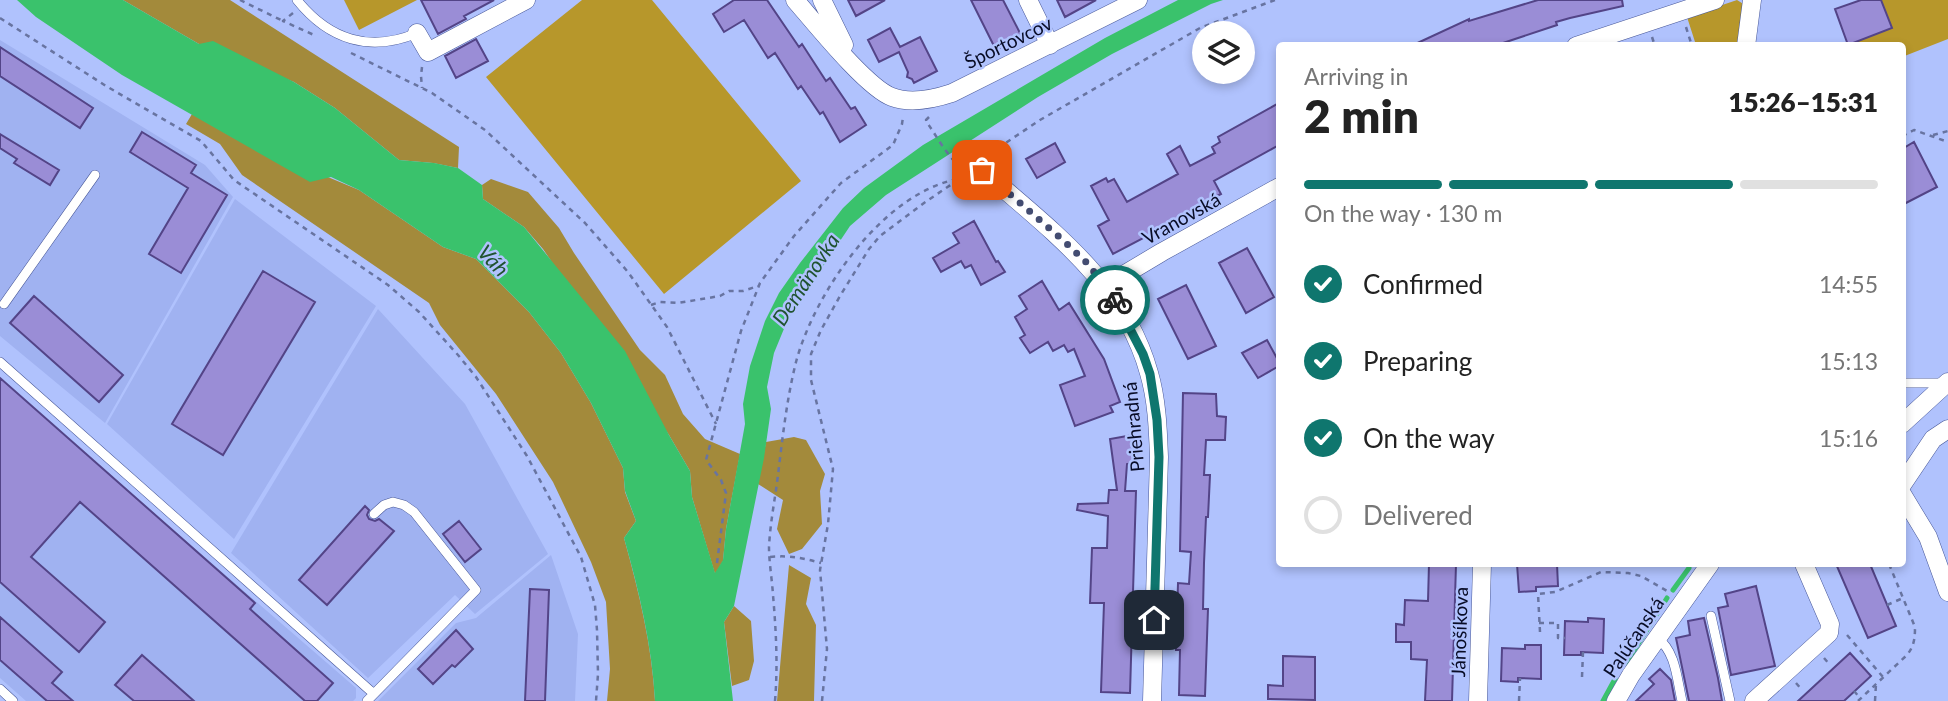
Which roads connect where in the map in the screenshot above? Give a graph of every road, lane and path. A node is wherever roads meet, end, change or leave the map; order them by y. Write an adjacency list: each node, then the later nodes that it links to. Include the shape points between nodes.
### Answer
1 (240, 0): 12 (path)
2 (526, 0): 19 (street)
3 (795, 0): 20 (street)
4 (822, 0): 20 (street)
5 (1027, 0): 17 (street)
6 (1138, 0): 17 (street, Športovcov)
7 (1275, 0): 29 (path, via 1200,28 1124,70 998,148)
8 (1715, 0): 15 (street)
9 (1752, 0): 16 (street)
10 (300, 3): 12 (path); 13 (lane, via 336,32 366,42 386,43)
11 (0, 19): 73 (path, via 201,141 234,180 388,285 458,355 527,456 581,557 595,605)
12 (283, 20): 14 (path)
13 (417, 33): 19 (street)
14 (318, 37)
15 (1588, 42)
16 (1747, 42)
17 (1051, 45): 22 (street, Športovcov, via 952,93 921,100)
18 (341, 48): 21 (path)
19 (428, 52): 21 (path)
20 (855, 67): 22 (street, via 875,86)
21 (422, 88): 35 (path, via 485,130 585,223)
22 (899, 98): 32 (path, via 902,124 893,145 841,183)
23 (928, 124): 28 (path)
24 (1948, 131): 26 (path)
25 (1906, 134): 26 (path, via 1914,130)
26 (1930, 136): 27 (path)
27 (1948, 142)
28 (960, 167)
29 (975, 174): 33 (street, Priehradná, via 1064,241); 46 (path, via 932,186 894,210 850,255 813,318 796,362); 48 (path, via 949,186 880,236 815,342 811,380 833,469)
30 (95, 175): 34 (lane)
31 (1276, 189): 33 (street, Vranovská)
32 (758, 286): 35 (path); 40 (path)
33 (1105, 286): 76 (street, Priehradná, via 1143,354 1157,420)
34 (1, 303)
35 (651, 305): 40 (path)
36 (0, 362): 70 (lane)
37 (1906, 383): 38 (lane)
38 (1948, 383): 39 (street)
39 (1906, 420)
40 (716, 424): 47 (path, via 706,460 726,493)
41 (1948, 429): 42 (street, via 1933,439)
42 (1906, 479)
43 (1906, 500): 45 (street)
44 (374, 514): 70 (lane, via 393,502 414,512 476,590)
45 (1941, 550): 53 (street)
46 (770, 557): 48 (path, via 784,555); 74 (path, via 778,652)
47 (717, 563)
48 (821, 563): 75 (path, via 827,649)
49 (1482, 567): 77 (street, Jánošíkova)
50 (1708, 567): 55 (street, Palúčanská)
51 (1805, 567): 82 (street, via 1830,624 1829,633)
52 (1890, 567): 54 (path)
53 (1948, 592)
54 (1903, 598): 56 (path); 65 (path, via 1915,627 1913,647)
55 (1683, 601): 58 (path, via 1641,576 1601,572 1555,592 1538,594); 62 (street, Palúčanská)
56 (1887, 605)
57 (1711, 616): 81 (lane)
58 (1539, 623): 59 (path); 61 (path, via 1558,623 1558,638)
59 (1540, 632)
60 (1845, 633): 65 (path)
61 (1565, 638)
62 (1657, 638): 79 (street, Palúčanská); 80 (lane, via 1672,657)
63 (1583, 652): 64 (path)
64 (1582, 677)
65 (1883, 677): 67 (path)
66 (1520, 678): 78 (path)
67 (1876, 684): 71 (path); 83 (path)
68 (0, 689): 72 (lane)
69 (1854, 691): 71 (path)
70 (371, 697)
71 (1859, 700)
72 (13, 701)
73 (596, 701)
74 (775, 701)
75 (822, 701)
76 (1152, 701)
77 (1478, 701)
78 (1520, 701)
79 (1616, 701)
80 (1682, 701)
81 (1730, 701)
82 (1755, 701)
83 (1875, 701)

